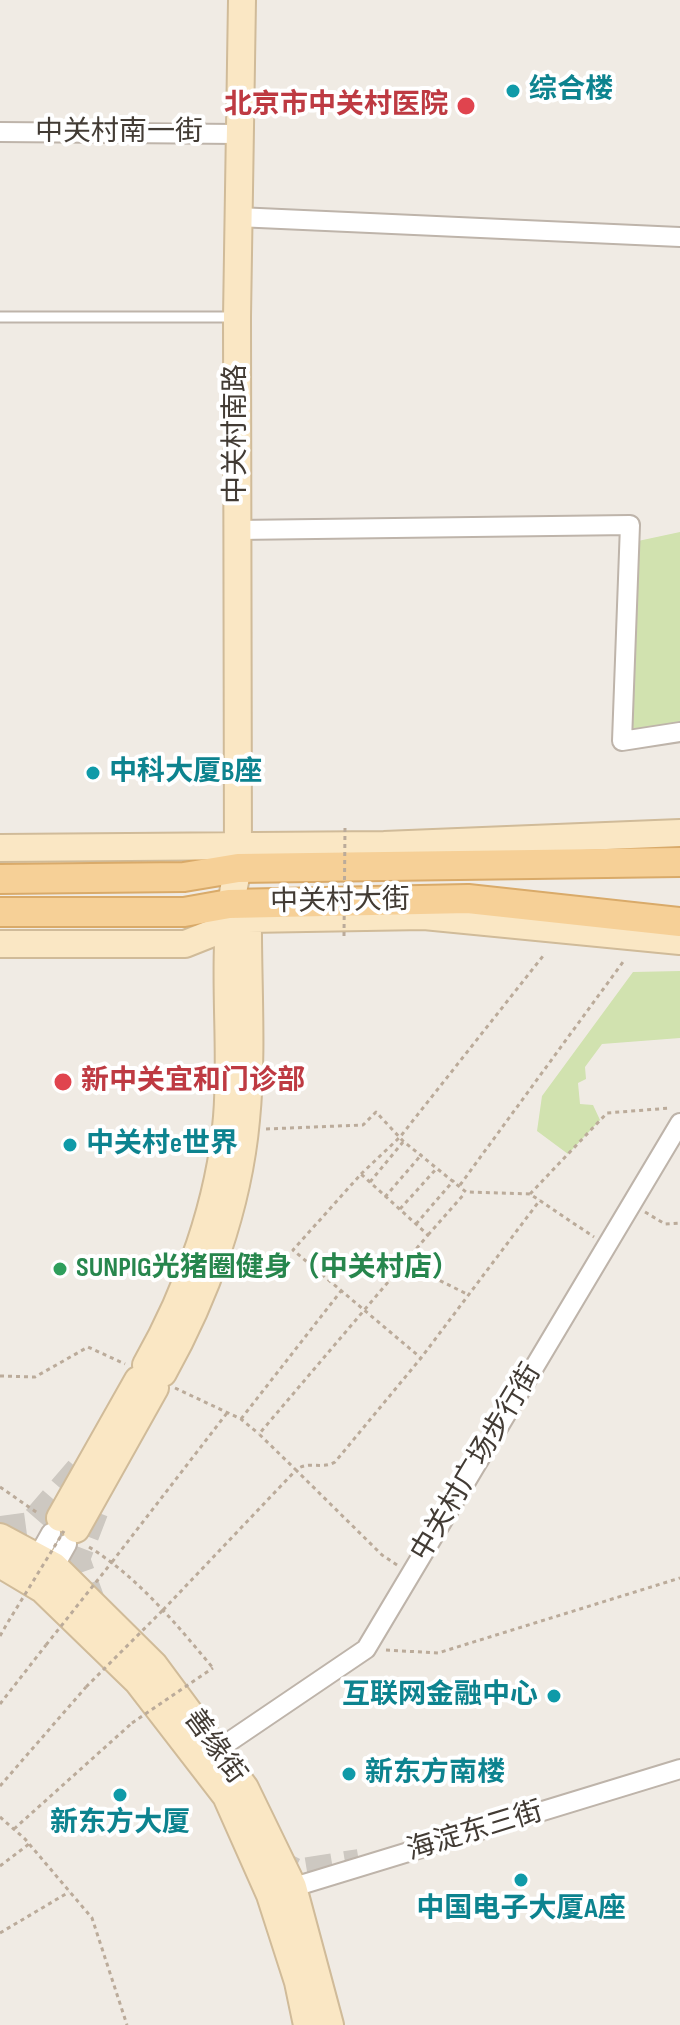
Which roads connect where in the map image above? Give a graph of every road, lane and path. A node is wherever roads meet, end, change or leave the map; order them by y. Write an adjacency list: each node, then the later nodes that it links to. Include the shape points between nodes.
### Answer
1 (242, 0): 3 (street, 中关村南路)
2 (0, 132): 3 (street, 中关村南一街)
3 (238, 134): 4 (street, 中关村南路)
4 (237, 217): 5 (street); 7 (street, 中关村南路)
5 (680, 237)
6 (0, 317): 7 (lane)
7 (237, 317): 8 (street, 中关村南路)
8 (237, 530): 9 (street, via 630,525 622,741); 13 (street, 中关村南路)
9 (680, 732)
10 (345, 828): 19 (path, bridge)
11 (680, 833): 13 (street, 中关村大街, via 384,845)
12 (0, 848): 13 (street, 中关村大街)
13 (238, 857): 14 (main road, 中关村大街); 15 (main road, 中关村大街, via 184,877); 17 (street, 中关村南路)
14 (680, 862)
15 (0, 879)
16 (0, 912): 17 (main road, 中关村大街)
17 (238, 913): 18 (main road, 中关村大街, via 468,899); 20 (street, 中关村大街, via 424,916); 21 (street, via 185,944); 26 (street); 49 (street, via 227,1117 215,1188)
18 (680, 922)
19 (344, 936)
20 (680, 941)
21 (0, 944)
22 (543, 956): 27 (path)
23 (623, 962): 33 (path)
24 (680, 1108): 35 (path, via 607,1113)
25 (680, 1123): 38 (street, 中关村广场步行街)
26 (245, 1130): 27 (path, via 363,1125 376,1112); 49 (street, via 234,1191 202,1296)
27 (402, 1139): 28 (path); 30 (path); 32 (path)
28 (422, 1154): 29 (path); 36 (path)
29 (437, 1168): 31 (path); 39 (path)
30 (361, 1174): 32 (path); 45 (path, via 293,1250)
31 (454, 1180): 33 (path); 41 (path)
32 (370, 1182): 36 (path)
33 (460, 1185): 34 (path)
34 (466, 1192): 35 (path); 42 (path)
35 (530, 1194): 37 (path)
36 (385, 1197): 39 (path)
37 (540, 1200): 43 (path); 46 (path)
38 (631, 1204): 40 (path, via 665,1224); 43 (street, 中关村广场步行街)
39 (400, 1209): 41 (path)
40 (680, 1223)
41 (416, 1224): 42 (path, via 428,1235)
42 (425, 1238): 44 (path)
43 (607, 1246): 62 (street, 中关村广场步行街)
44 (404, 1263): 46 (path); 47 (path)
45 (341, 1291): 47 (path); 51 (path)
46 (469, 1295): 48 (path)
47 (364, 1310): 48 (path); 52 (path, via 259,1434)
48 (421, 1358): 52 (path, via 335,1462)
49 (151, 1376): 55 (street)
50 (227, 1413): 57 (path)
51 (241, 1419)
52 (296, 1470): 56 (path); 60 (path)
53 (0, 1487): 55 (path)
54 (0, 1537): 55 (street, 善缘街)
55 (56, 1546): 57 (path); 58 (street, 善缘街); 61 (path, bridge); 64 (street, 善缘街); 72 (street, 善缘街, via 138,1682 226,1796)
56 (382, 1555)
57 (112, 1562): 60 (path); 63 (path, bridge)
58 (0, 1564)
59 (680, 1578): 62 (path, via 438,1653)
60 (163, 1610): 66 (path, bridge, via 86,1687); 68 (path, bridge, via 213,1668 132,1723)
61 (0, 1636)
62 (366, 1649): 64 (street, 中关村广场步行街)
63 (0, 1704)
64 (217, 1750): 72 (street, 善缘街, via 245,1788)
65 (680, 1769): 72 (street, 海淀东三街)
66 (0, 1786)
67 (0, 1817): 68 (path)
68 (14, 1829): 69 (path)
69 (29, 1844): 70 (path); 71 (path)
70 (0, 1866)
71 (69, 1891): 73 (path); 74 (path, via 92,1918)
72 (281, 1891): 75 (street, 善缘街); 76 (street, 善缘街)
73 (0, 1933)
74 (127, 2025)
75 (307, 2025)
76 (330, 2025)

